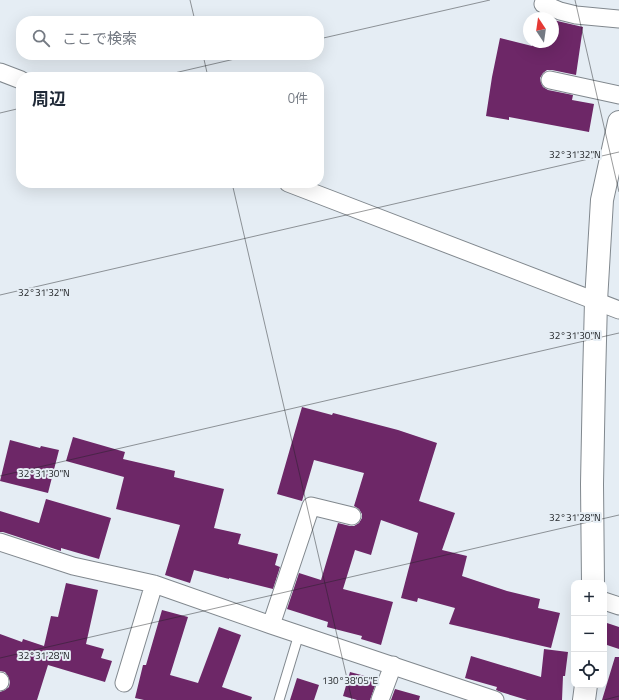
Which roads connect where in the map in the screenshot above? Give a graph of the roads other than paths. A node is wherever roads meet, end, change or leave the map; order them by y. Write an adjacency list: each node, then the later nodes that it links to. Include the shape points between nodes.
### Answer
1 (544, 4): 2 (street, via 576,15)
2 (619, 20)
3 (0, 72): 4 (street)
4 (16, 78)
5 (550, 80): 6 (street)
6 (619, 95)
7 (619, 122): 9 (street, via 602,200)
8 (301, 188): 9 (street)
9 (596, 301): 10 (street); 13 (street, via 592,484)
10 (619, 310)
11 (352, 516): 17 (street, via 311,506)
12 (0, 542): 14 (street, via 73,566)
13 (593, 580)
14 (154, 584): 17 (street); 20 (street)
15 (607, 602): 16 (street)
16 (619, 606)
17 (271, 625): 18 (street)
18 (299, 634): 19 (street); 22 (lane)
19 (393, 665): 23 (street); 24 (street)
20 (124, 683)
21 (586, 688): 25 (street)
22 (279, 700)
23 (380, 700)
24 (495, 700)
25 (584, 700)

